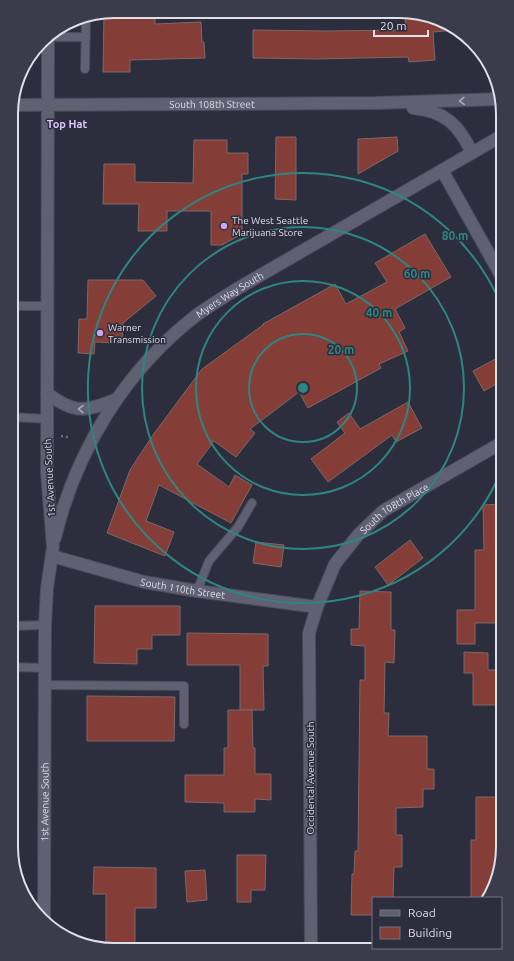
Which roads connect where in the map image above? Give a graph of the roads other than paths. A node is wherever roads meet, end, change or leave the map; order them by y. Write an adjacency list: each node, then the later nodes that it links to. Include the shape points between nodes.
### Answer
1 (86, 22): 3 (lane)
2 (58, 36): 3 (lane)
3 (86, 37): 5 (lane)
4 (48, 45): 7 (street, 1st Avenue South)
5 (85, 69)
6 (495, 100): 8 (street, South 108th Street, one-way to 8)
7 (47, 104): 8 (street, South 108th Street); 9 (street, South 108th Street); 15 (street, 1st Avenue South)
8 (376, 104): 11 (street, South 108th Street, via 426,109 444,116 465,137)
9 (19, 105)
10 (496, 139): 11 (street, Myers Way South)
11 (472, 153): 12 (street, Myers Way South)
12 (442, 170): 13 (street); 17 (street, Myers Way South, via 222,298 198,315 160,349)
13 (496, 266)
14 (18, 306): 15 (lane)
15 (47, 306): 16 (street, 1st Avenue South)
16 (47, 393): 17 (street, one-way to 16, via 86,409 74,409); 19 (street, 1st Avenue South)
17 (117, 399): 22 (street, Myers Way South, via 87,447 65,502)
18 (18, 417): 19 (lane)
19 (47, 419): 22 (street, 1st Avenue South, via 47,474)
20 (496, 446): 24 (street, South 108th Place, via 383,511 358,535 335,564)
21 (252, 503): 23 (lane, via 238,528 209,562)
22 (52, 551): 23 (street, South 110th Street, via 144,582); 25 (street, 1st Avenue South)
23 (197, 591): 24 (street, South 110th Street)
24 (317, 606): 32 (street, Occidental Avenue South, via 309,633)
25 (45, 625): 26 (lane); 28 (street, 1st Avenue South)
26 (18, 626)
27 (18, 666): 28 (lane)
28 (45, 668): 29 (street, 1st Avenue South)
29 (45, 685): 30 (lane, via 184,686); 31 (street, 1st Avenue South)
30 (184, 724)
31 (44, 912)
32 (311, 943)

